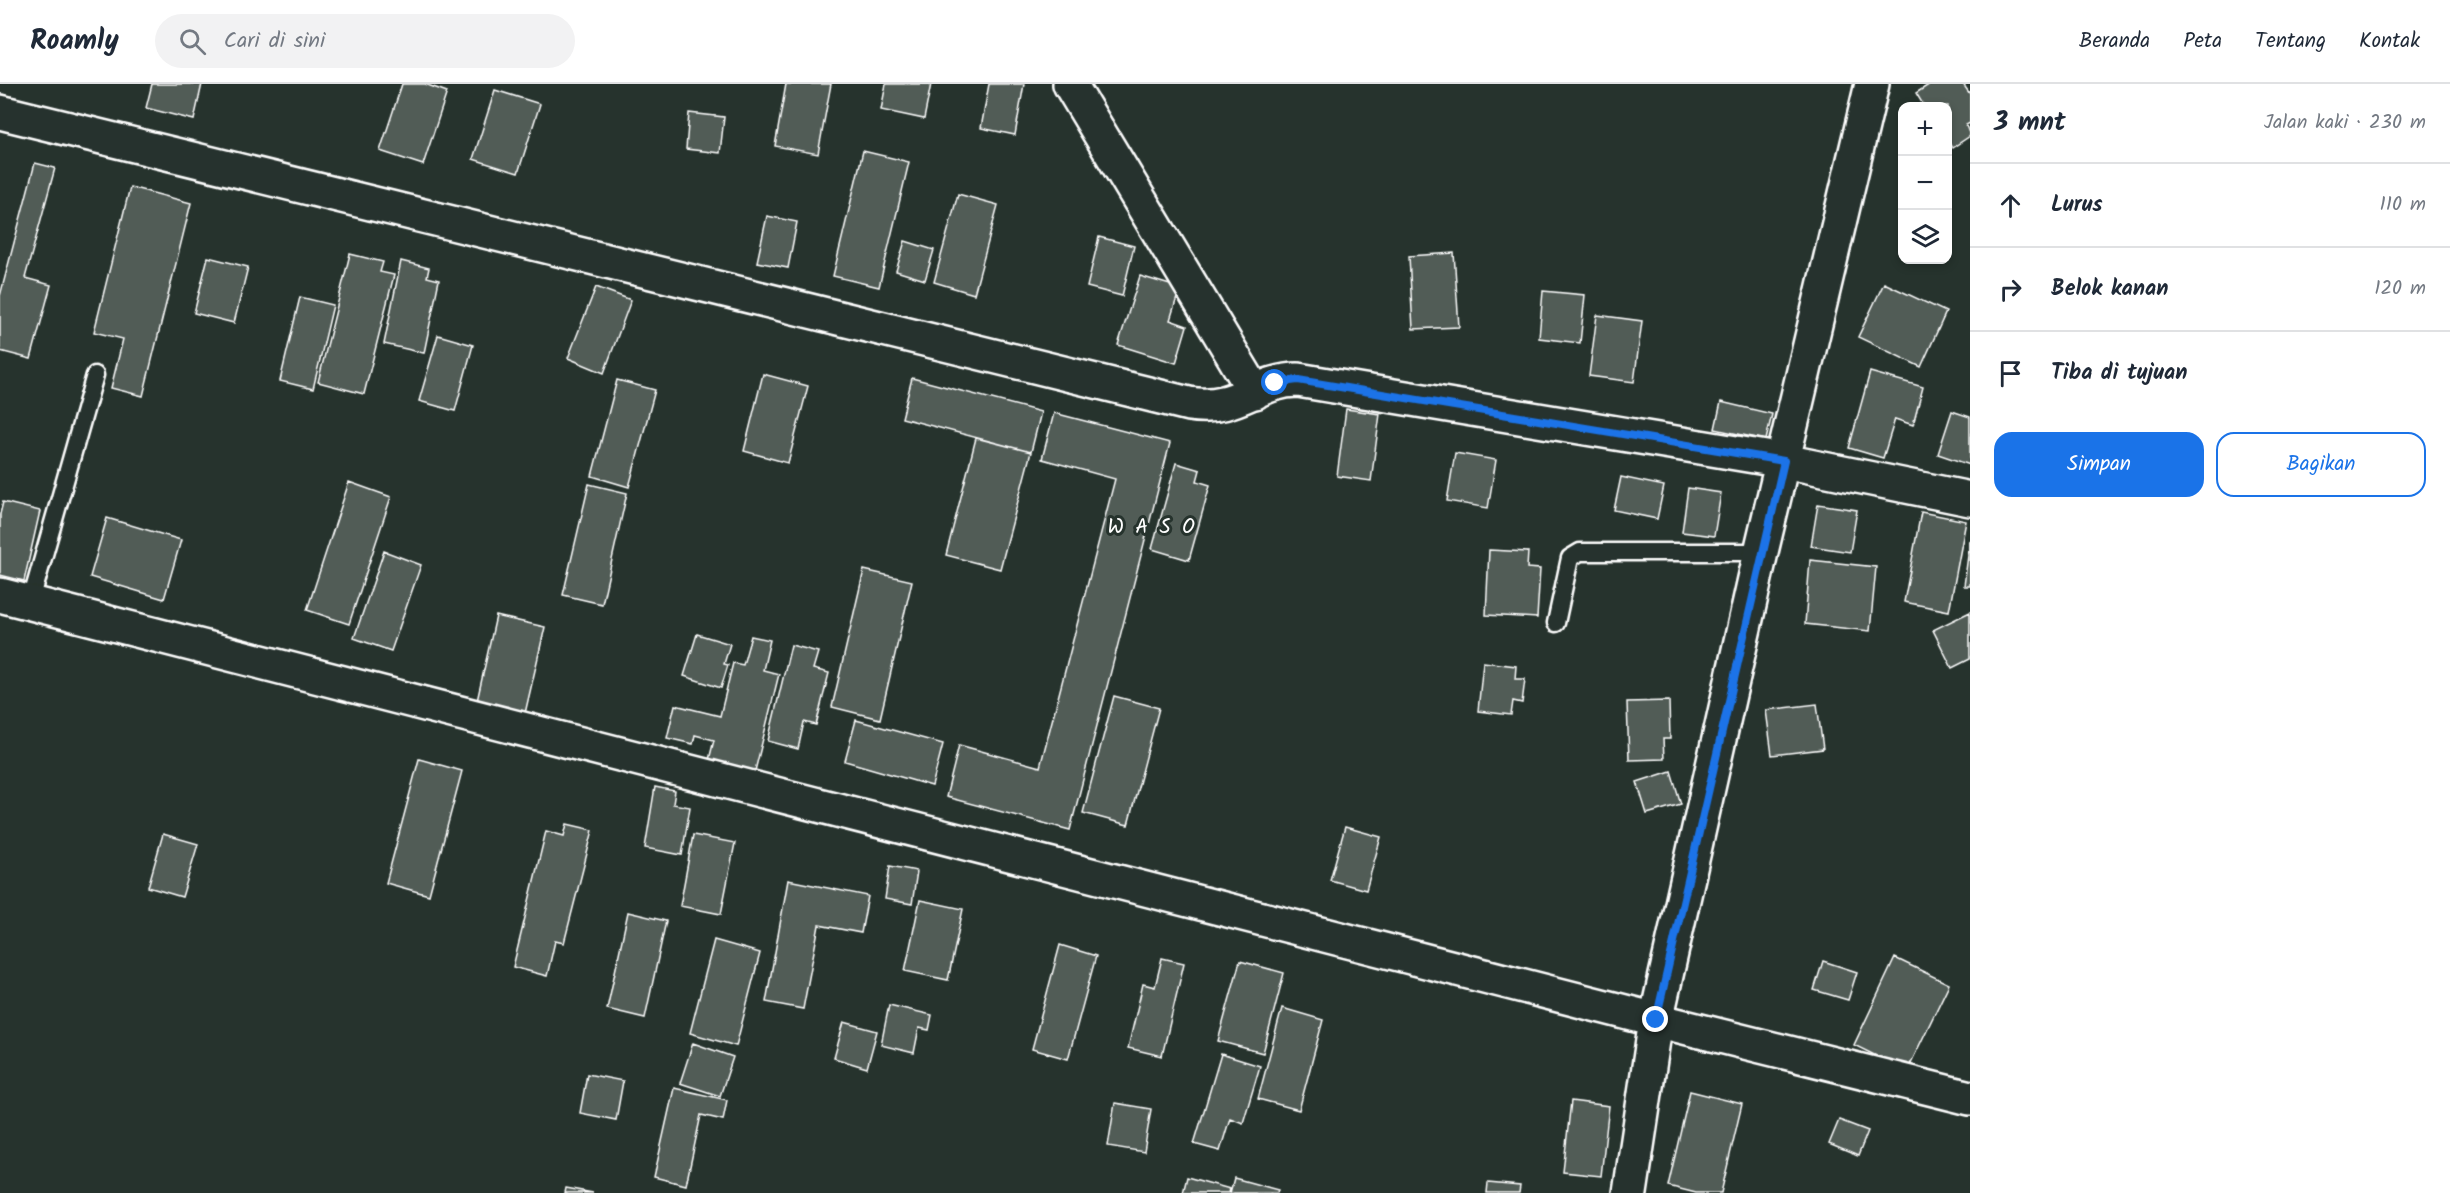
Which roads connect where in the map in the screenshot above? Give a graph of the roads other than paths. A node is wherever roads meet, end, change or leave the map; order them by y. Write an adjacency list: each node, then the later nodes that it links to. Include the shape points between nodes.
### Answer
1 (1070, 84): 5 (street)
2 (1872, 84): 6 (street)
3 (0, 112): 5 (street, via 1190,404 1224,405)
4 (95, 375): 9 (lane)
5 (1255, 392): 6 (street, via 1275,383 1298,380)
6 (1784, 461): 7 (street); 8 (street)
7 (1970, 499)
8 (1761, 552): 10 (lane, via 1580,552 1570,558); 11 (street)
9 (15, 600): 11 (street)
10 (1556, 623)
11 (1656, 1020): 12 (street); 13 (street)
12 (1970, 1098)
13 (1630, 1193)

